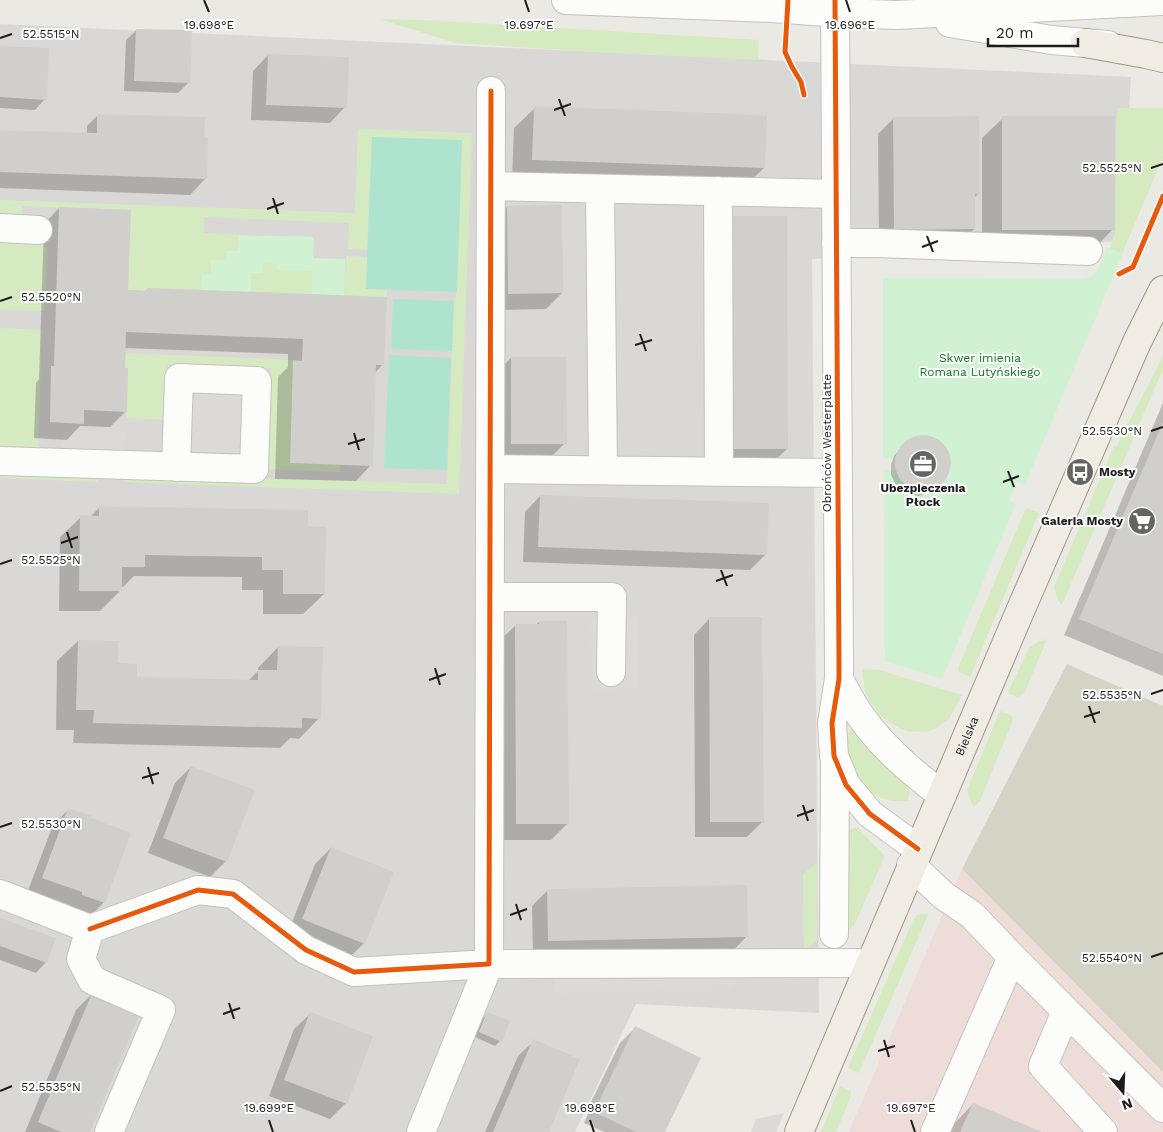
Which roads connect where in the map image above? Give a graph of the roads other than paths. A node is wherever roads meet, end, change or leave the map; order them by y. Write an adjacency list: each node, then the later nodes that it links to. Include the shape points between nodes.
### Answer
1 (566, 0): 3 (street, via 772,8)
2 (1163, 1): 4 (street)
3 (835, 6): 4 (street); 12 (street, Obrońców Westerplatte)
4 (897, 15): 5 (street)
5 (1085, 43): 6 (street); 7 (main road)
6 (1163, 48)
7 (1163, 58)
8 (491, 91): 9 (street)
9 (491, 186): 10 (street); 22 (street)
10 (600, 189): 11 (street); 23 (street)
11 (718, 191): 12 (street); 24 (street)
12 (836, 194): 15 (street, Obrońców Westerplatte)
13 (0, 228): 14 (street)
14 (38, 230)
15 (836, 243): 16 (street); 25 (street, Obrońców Westerplatte)
16 (1088, 251)
17 (1163, 268): 19 (main road, Bielska)
18 (1163, 290): 19 (main road, Bielska)
19 (1137, 342): 30 (main road, Bielska)
20 (0, 461): 21 (street)
21 (176, 467)
22 (490, 469): 23 (street); 26 (street)
23 (603, 470): 24 (street)
24 (719, 471): 25 (street)
25 (838, 473): 28 (street, Obrońców Westerplatte)
26 (490, 597): 27 (street, via 612,597); 37 (street)
27 (611, 672)
28 (839, 679): 29 (street, Obrońców Westerplatte, via 832,723); 30 (street, Obrońców Westerplatte, via 873,732 918,777)
29 (835, 760): 31 (street, Obrońców Westerplatte, via 846,786); 34 (street, Obrońców Westerplatte)
30 (942, 795): 31 (main road, Bielska)
31 (915, 857): 35 (street, Obrońców Westerplatte, via 944,896 972,915); 36 (main road, Bielska)
32 (0, 894): 33 (street)
33 (90, 930): 37 (street, via 198,890 233,894 306,950 354,972); 40 (street, via 81,959 92,980 161,1010)
34 (834, 934)
35 (1012, 957): 38 (street, Obrońców Westerplatte); 43 (street)
36 (870, 963): 37 (street); 42 (main road, Bielska)
37 (489, 964): 41 (street)
38 (1066, 1010): 39 (street, Obrońców Westerplatte); 44 (street, via 1043,1066)
39 (1163, 1108)
40 (109, 1132)
41 (421, 1132)
42 (799, 1132)
43 (935, 1132)
44 (1103, 1132)

